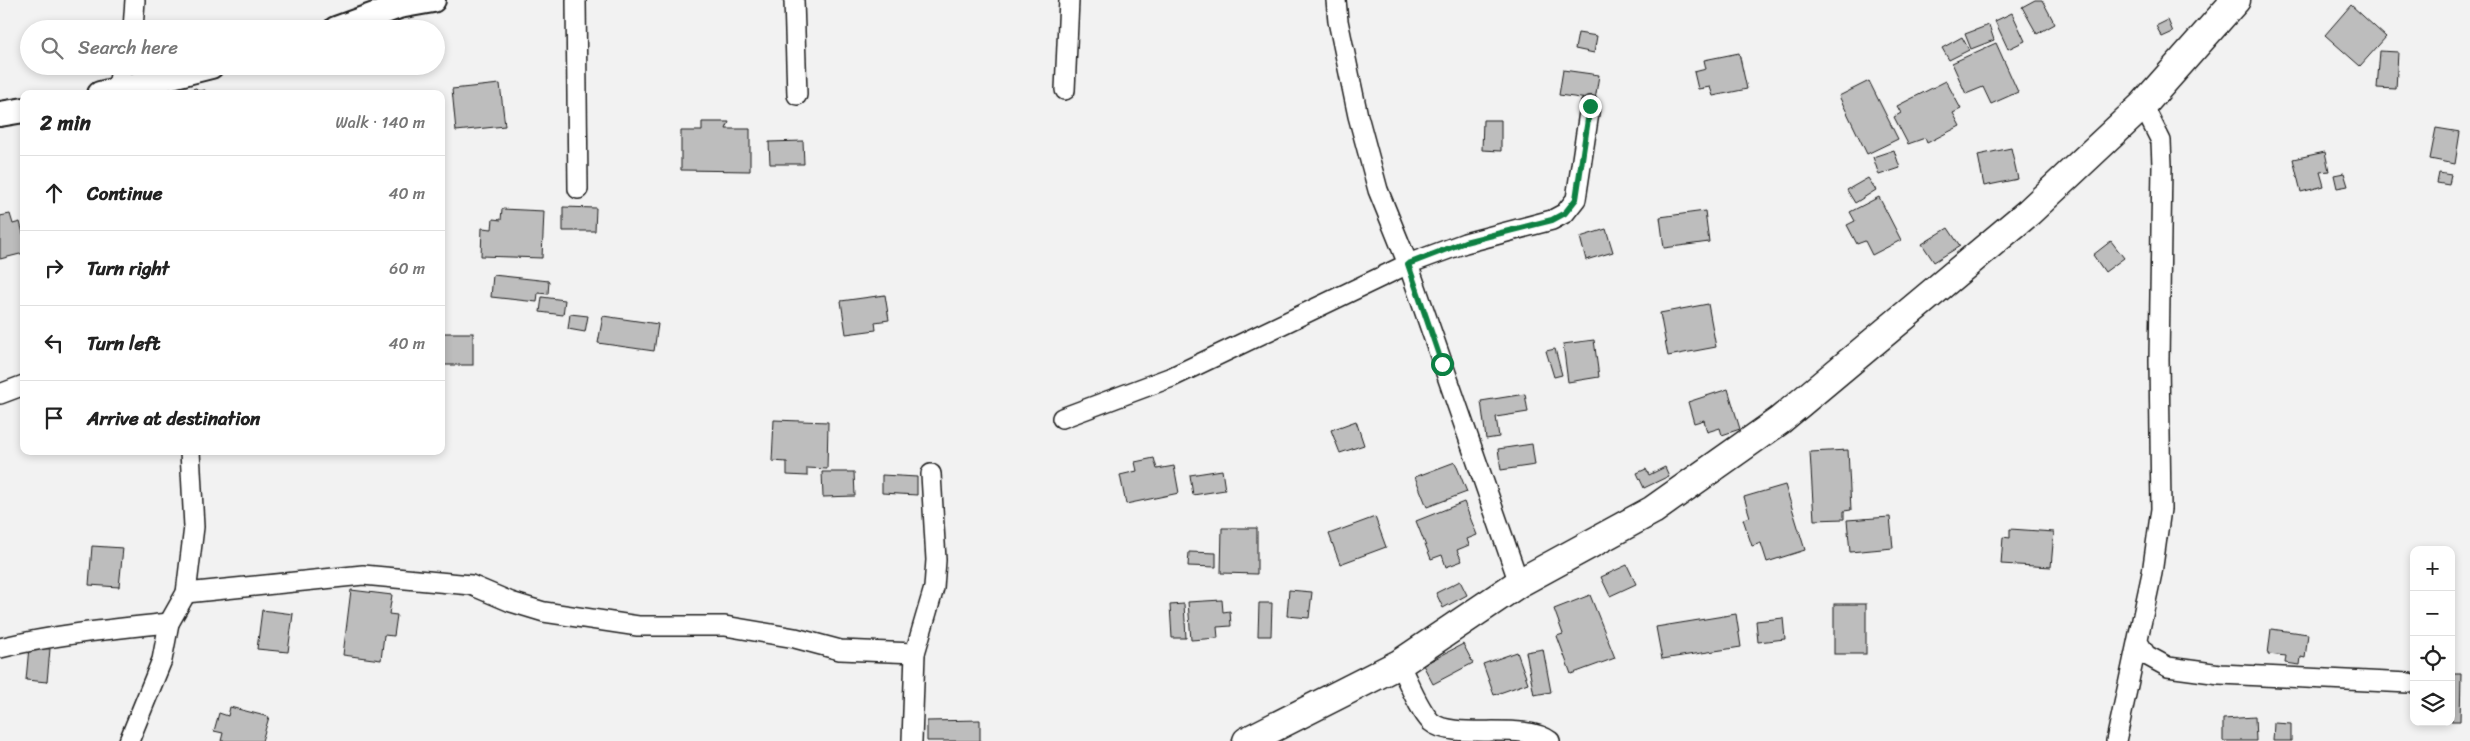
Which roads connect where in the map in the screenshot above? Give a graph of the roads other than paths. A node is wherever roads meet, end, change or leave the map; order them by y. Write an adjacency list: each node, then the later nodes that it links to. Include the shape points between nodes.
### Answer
1 (135, 0): 8 (street)
2 (433, 0): 9 (street, via 399,6)
3 (576, 0): 20 (street)
4 (794, 0): 15 (street)
5 (1070, 0): 14 (street)
6 (1336, 0): 21 (street, via 1358,116 1378,190)
7 (2236, 0): 16 (main road)
8 (134, 20)
9 (361, 20)
10 (118, 75): 12 (street)
11 (178, 75): 13 (street)
12 (112, 90)
13 (122, 90)
14 (1065, 90)
15 (797, 95)
16 (2143, 105): 27 (main road, via 2029,212 1779,421 1653,510); 30 (street, via 2161,141 2161,499 2152,573)
17 (1590, 106): 21 (street, via 1576,199 1565,213 1552,220 1465,242)
18 (20, 111): 19 (street)
19 (0, 114)
20 (578, 189)
21 (1408, 264): 24 (street, via 1172,377); 27 (street)
22 (20, 386): 23 (street)
23 (0, 394)
24 (1062, 418)
25 (190, 455): 28 (street, via 194,527)
26 (931, 474): 32 (street, via 936,560 934,588)
27 (1519, 583): 33 (main road)
28 (186, 593): 29 (street); 32 (street, via 364,575 472,585 544,612 638,626 725,626 840,650)
29 (169, 624): 31 (street, via 83,632); 35 (street, via 162,660)
30 (2138, 642): 34 (street, via 2146,654 2168,667 2220,674); 39 (street)
31 (0, 648)
32 (915, 653): 36 (street)
33 (1399, 664): 37 (main road); 38 (street, via 1431,722 1447,730 1524,734)
34 (2409, 683)
35 (129, 741)
36 (912, 741)
37 (1247, 741)
38 (1550, 741)
39 (2116, 741)

